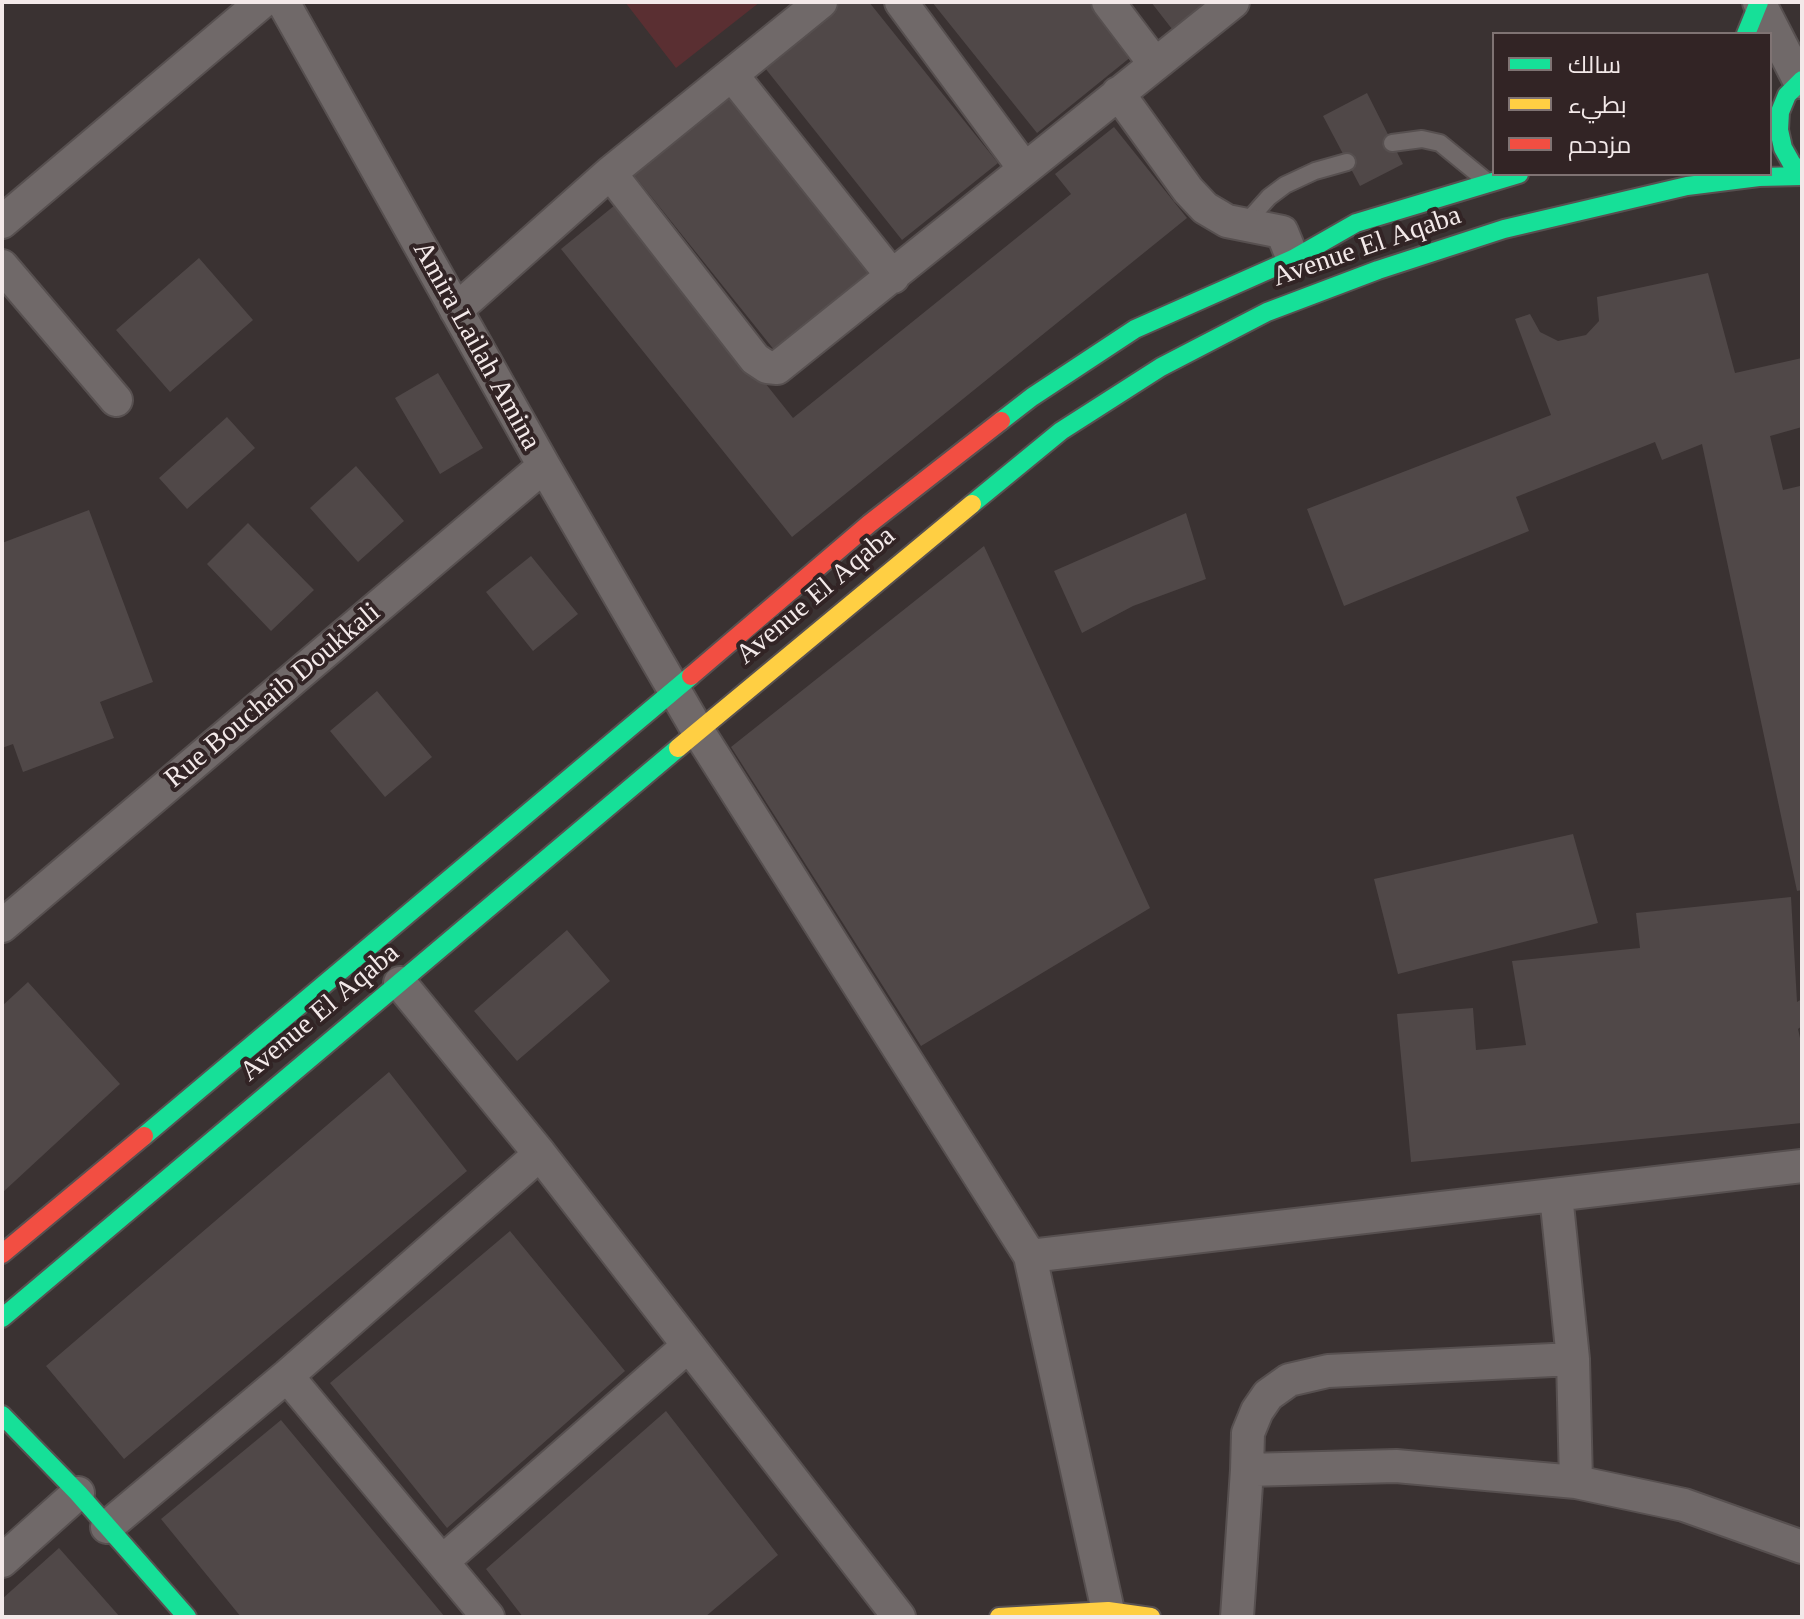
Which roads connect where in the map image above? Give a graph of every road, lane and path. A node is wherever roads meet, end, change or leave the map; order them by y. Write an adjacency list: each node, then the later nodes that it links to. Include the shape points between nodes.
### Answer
1 (262, 2): 23 (street)
2 (283, 2): 27 (street, Amira Lailah Amina)
3 (821, 2): 13 (street)
4 (901, 2): 18 (street)
5 (1108, 2): 12 (street)
6 (1233, 2): 12 (street)
7 (1759, 2): 8 (main road); 9 (street); 11 (street)
8 (1747, 32)
9 (1770, 32)
10 (1772, 38): 14 (street)
11 (1802, 40)
12 (1155, 64): 15 (street)
13 (732, 75): 19 (street); 26 (street)
14 (1790, 89): 20 (main road, via 1779,130 1783,148)
15 (1118, 93): 18 (street); 24 (street, via 1205,208)
16 (1392, 143): 22 (lane, via 1440,143)
17 (1347, 162): 24 (lane, via 1285,185 1252,216)
18 (1024, 168): 26 (street)
19 (610, 173): 26 (street, via 755,359 767,367 787,363); 27 (street)
20 (1802, 174): 31 (main road, Avenue El Aqaba, via 1687,186 1504,229 1267,312 1161,367 1061,431)
21 (1512, 176): 22 (main road, Avenue El Aqaba)
22 (1488, 183): 24 (main road, Avenue El Aqaba)
23 (2, 222)
24 (1287, 245): 30 (main road, Avenue El Aqaba, via 1135,329 1032,397 869,524)
25 (2, 266): 28 (street)
26 (893, 277)
27 (456, 310): 29 (street, Amira Lailah Amina)
28 (116, 400)
29 (544, 466): 30 (street, Amira Lailah Amina); 32 (street, Rue Bouchaib Doukkali)
30 (674, 689): 31 (street, Amira Lailah Amina); 37 (main road, Avenue El Aqaba)
31 (698, 731): 33 (main road, Avenue El Aqaba); 38 (street, Amira Lailah Amina)
32 (2, 926)
33 (400, 983): 34 (street); 39 (main road, Avenue El Aqaba)
34 (540, 1154): 40 (street); 42 (street)
35 (1802, 1166): 36 (street)
36 (1556, 1195): 38 (street); 41 (street)
37 (2, 1254)
38 (1030, 1256): 51 (street, Amira Lailah Amina)
39 (2, 1318)
40 (688, 1346): 50 (street); 54 (street)
41 (1573, 1359): 44 (street, via 1328,1371 1289,1380 1257,1411 1248,1433); 45 (street)
42 (287, 1376): 47 (street); 50 (street)
43 (2, 1415): 46 (main road)
44 (1247, 1470): 45 (street, via 1396,1466); 57 (street)
45 (1576, 1482): 48 (street, via 1684,1505)
46 (78, 1493): 47 (main road); 49 (street)
47 (107, 1527): 52 (main road)
48 (1802, 1547)
49 (2, 1561)
50 (443, 1561): 53 (street)
51 (1108, 1611): 55 (main road); 56 (main road)
52 (187, 1617)
53 (488, 1617)
54 (899, 1617)
55 (999, 1617)
56 (1151, 1617)
57 (1237, 1617)

